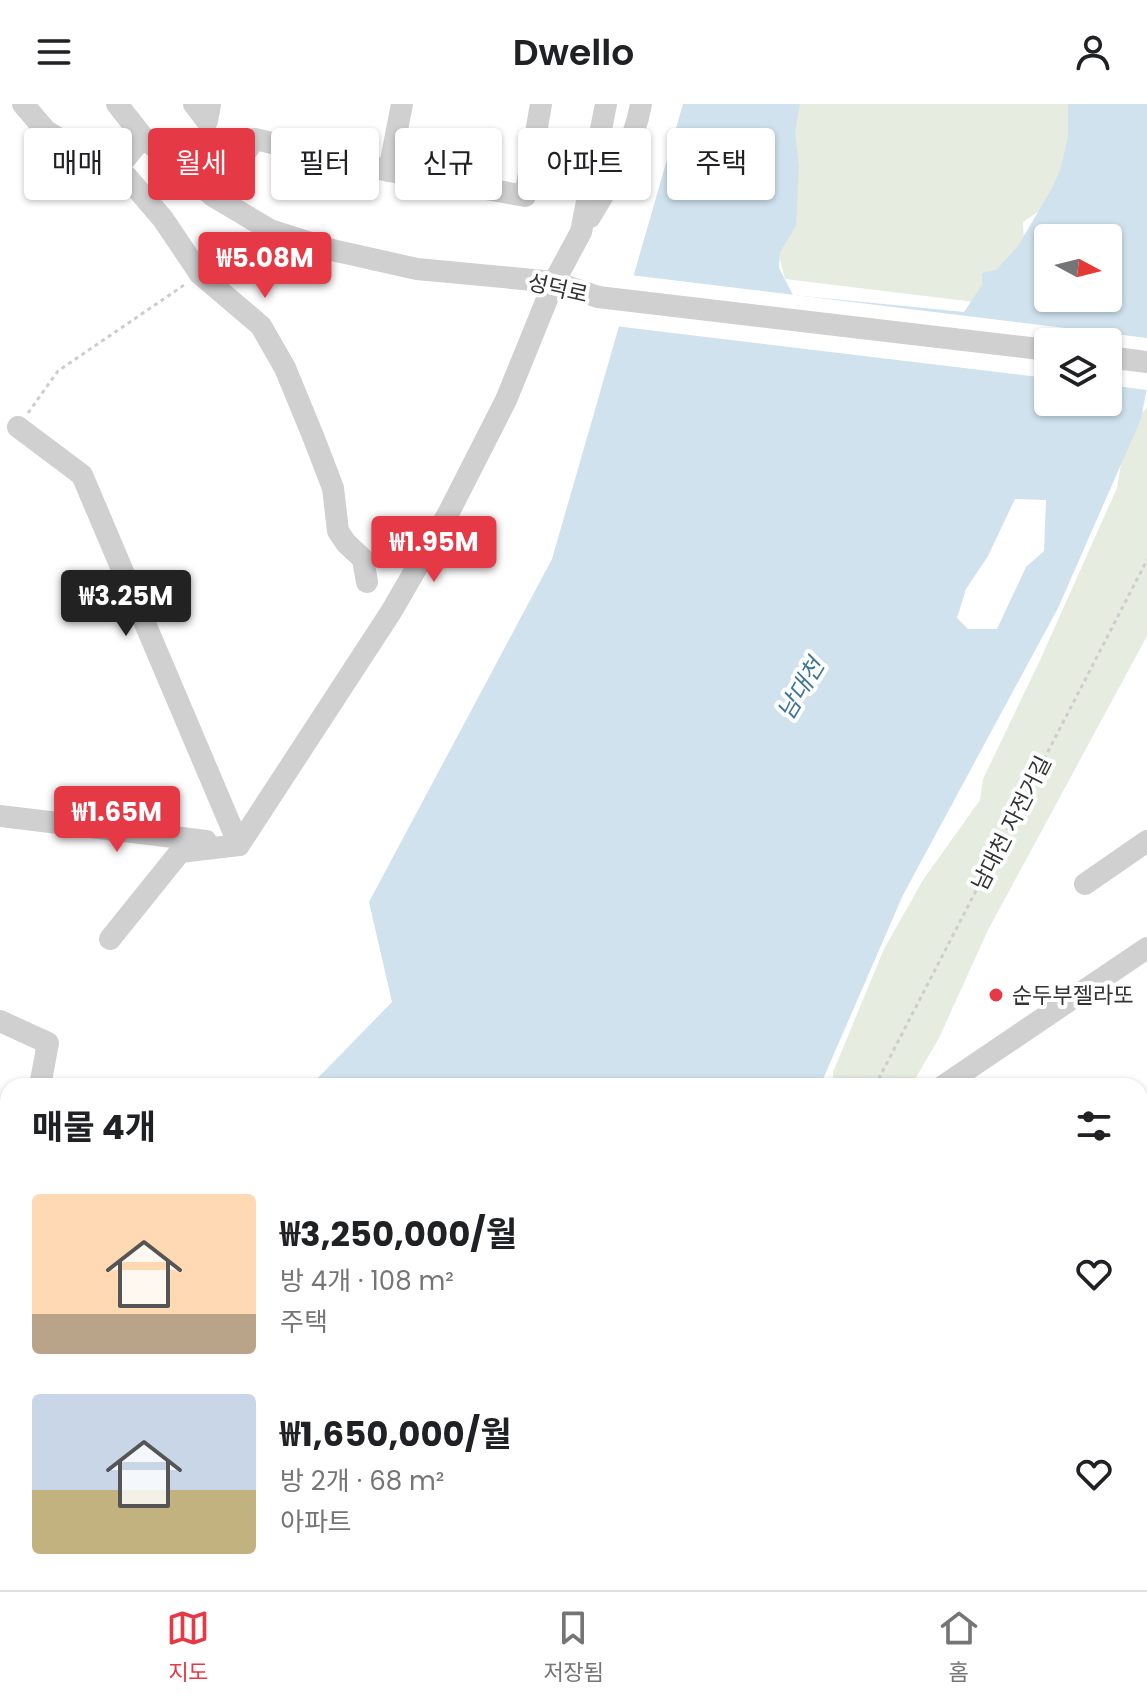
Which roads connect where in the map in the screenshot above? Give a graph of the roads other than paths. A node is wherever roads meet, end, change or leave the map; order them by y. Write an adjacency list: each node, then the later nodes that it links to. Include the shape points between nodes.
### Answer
1 (23, 104): 9 (street)
2 (117, 104): 10 (street, 성덕로)
3 (194, 104): 4 (street, via 207,121)
4 (210, 104)
5 (402, 104): 14 (street)
6 (541, 104): 14 (street, via 525,196)
7 (606, 104): 17 (street)
8 (641, 104): 17 (street, via 617,171)
9 (43, 128)
10 (143, 137): 12 (street, 성덕로); 13 (street)
11 (255, 139): 14 (street)
12 (148, 141)
13 (132, 150)
14 (389, 171)
15 (132, 183): 23 (street, via 200,274 261,326 285,368 333,488 338,531 363,559)
16 (220, 200): 18 (street, 성덕로, via 270,230 332,250 417,269)
17 (581, 232): 18 (street)
18 (554, 282): 19 (street, 성덕로, via 598,297); 26 (street, via 506,400 449,512 391,612)
19 (1034, 348)
20 (1122, 359): 21 (street)
21 (1147, 362)
22 (18, 427): 26 (street, via 82,475)
23 (367, 582)
24 (0, 816): 26 (street)
25 (1147, 841): 27 (street)
26 (239, 845): 28 (street, via 180,852)
27 (1085, 884)
28 (110, 939)
29 (1147, 948): 32 (street)
30 (0, 1021): 31 (street, via 48,1043)
31 (41, 1078)
32 (955, 1078)

